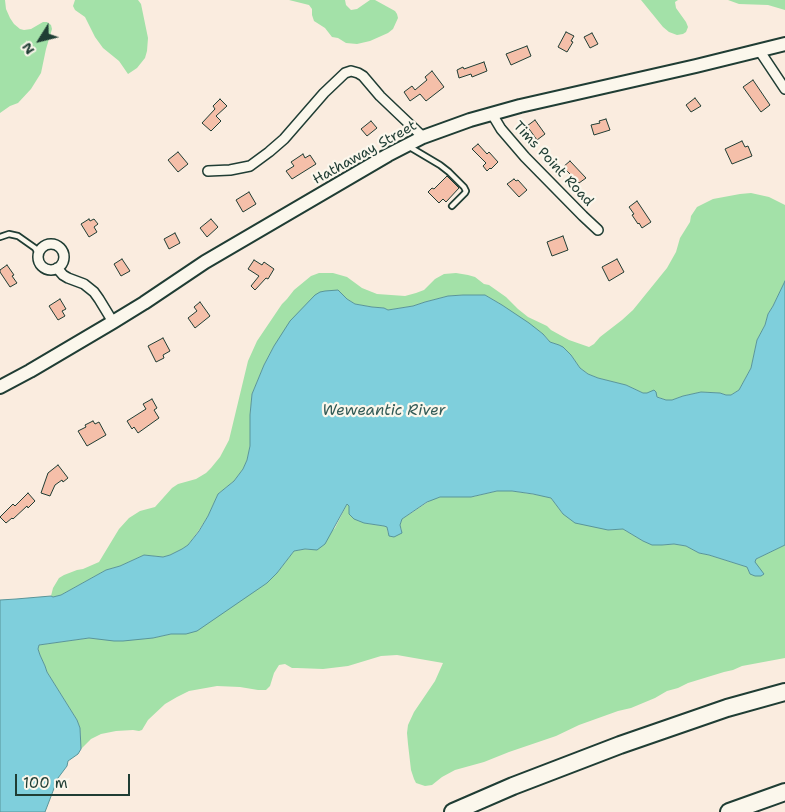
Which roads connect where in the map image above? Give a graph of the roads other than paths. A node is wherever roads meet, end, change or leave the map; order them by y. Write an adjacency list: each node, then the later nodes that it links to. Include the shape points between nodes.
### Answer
1 (785, 44): 2 (street, Hathaway Street)
2 (759, 50): 3 (street); 4 (street, Hathaway Street)
3 (785, 89)
4 (492, 114): 5 (street, Hathaway Street); 9 (street, Tims Point Road, via 520,151)
5 (423, 137): 6 (street, Hathaway Street); 7 (street, via 363,76 352,70 324,93 284,139 250,166)
6 (407, 145): 8 (lane, via 440,165 464,187 465,193); 13 (street, Hathaway Street, via 205,262)
7 (208, 171)
8 (452, 206)
9 (598, 230)
10 (0, 237): 11 (lane, via 18,236)
11 (38, 254): 12 (street, via 44,268); 12 (street, via 46,244 55,244 64,258)
12 (57, 268): 13 (street, via 63,275 94,292)
13 (113, 322): 14 (street, Hathaway Street)
14 (0, 387)
15 (785, 692): 17 (highway, via 727,708 620,745)
16 (785, 792): 18 (highway)
17 (453, 812)
18 (729, 812)

